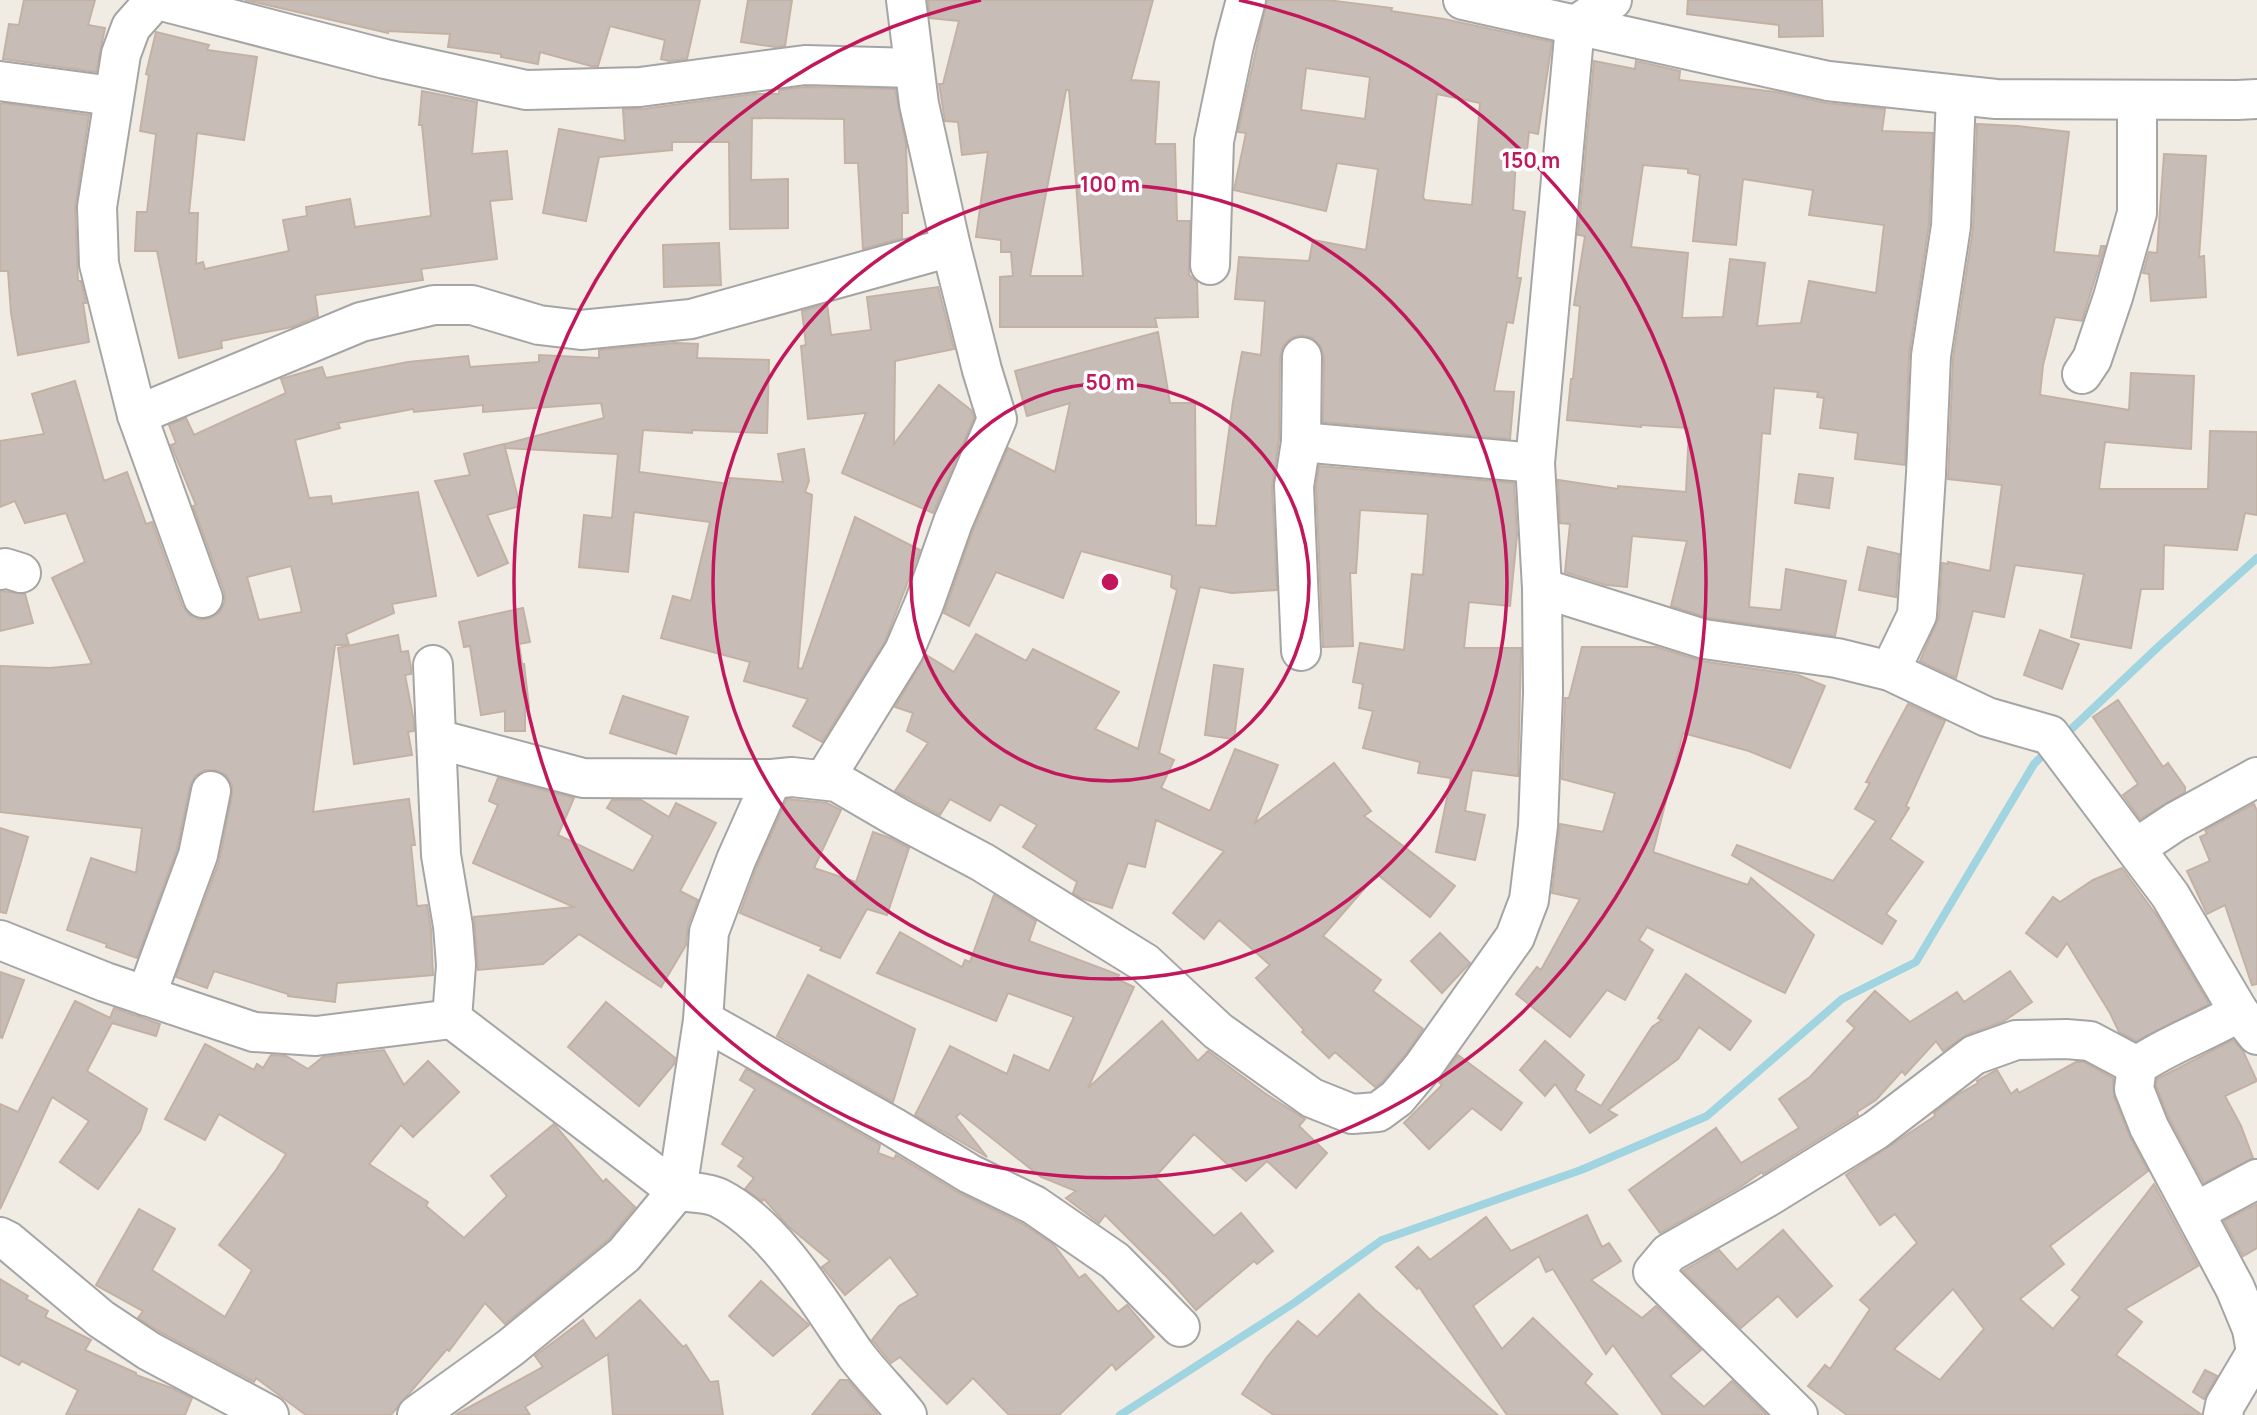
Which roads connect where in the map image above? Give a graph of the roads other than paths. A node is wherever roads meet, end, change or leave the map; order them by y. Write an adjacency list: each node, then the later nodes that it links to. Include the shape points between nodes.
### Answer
1 (156, 0): 7 (street, via 385,60 526,90 640,87 805,65); 10 (street, via 131,27)
2 (906, 0): 7 (street)
3 (1246, 0): 14 (street, via 1214,141)
4 (1463, 0): 6 (street)
5 (1612, 0): 6 (street)
6 (1575, 26): 9 (street, via 1828,80); 19 (street)
7 (915, 68): 13 (street)
8 (0, 81): 10 (street)
9 (1956, 95): 12 (street); 24 (street, via 1951,226 1931,356 1917,615)
10 (113, 96): 17 (street, via 97,207 99,264)
11 (2257, 99): 12 (street)
12 (2137, 100): 16 (street, via 2137,213 2113,298 2092,359)
13 (951, 247): 17 (street, via 691,319 580,330 539,326 472,305 434,305 361,322); 28 (street, via 997,419 904,651)
14 (1210, 265)
15 (1303, 357): 18 (street)
16 (2082, 374)
17 (137, 415): 21 (street)
18 (1301, 442): 19 (street); 22 (street, via 1294,486)
19 (1535, 463): 20 (street)
20 (1542, 587): 24 (street, via 1704,639 1837,658); 28 (street, via 1538,826 1529,900 1515,937 1422,1069 1378,1112 1352,1114 1312,1098 1218,1031 1145,963 982,862 837,782)
21 (202, 598)
22 (1301, 650)
23 (433, 665): 25 (street)
24 (1890, 671): 30 (street, via 1987,717 2055,741)
25 (436, 739): 27 (street, via 583,778); 33 (street, via 441,855 456,965)
26 (2257, 777): 30 (street)
27 (772, 779): 28 (street); 34 (street, via 709,932)
28 (824, 780)
29 (211, 791): 32 (street, via 198,855)
30 (2136, 848): 35 (street)
31 (0, 940): 32 (street)
32 (146, 996): 33 (street, via 254,1032 316,1037)
33 (452, 1019): 38 (street)
34 (703, 1020): 38 (street); 41 (street, via 970,1174 1034,1205 1115,1261)
35 (2248, 1023): 36 (street, via 2215,1027)
36 (2137, 1066): 39 (street, via 2134,1089 2144,1115); 46 (street, via 2090,1041 2066,1039 2016,1040 1973,1055 1876,1129 1669,1253 1653,1272)
37 (2257, 1180): 39 (street)
38 (677, 1191): 44 (street, via 624,1255 510,1348); 45 (street, via 716,1196 750,1217)
39 (2195, 1212): 42 (street, via 2235,1288)
40 (0, 1237): 43 (street, via 101,1319 149,1351)
41 (1180, 1327)
42 (2256, 1351): 47 (street)
43 (269, 1415)
44 (417, 1415)
45 (907, 1415)
46 (1798, 1415)
47 (2223, 1415)

